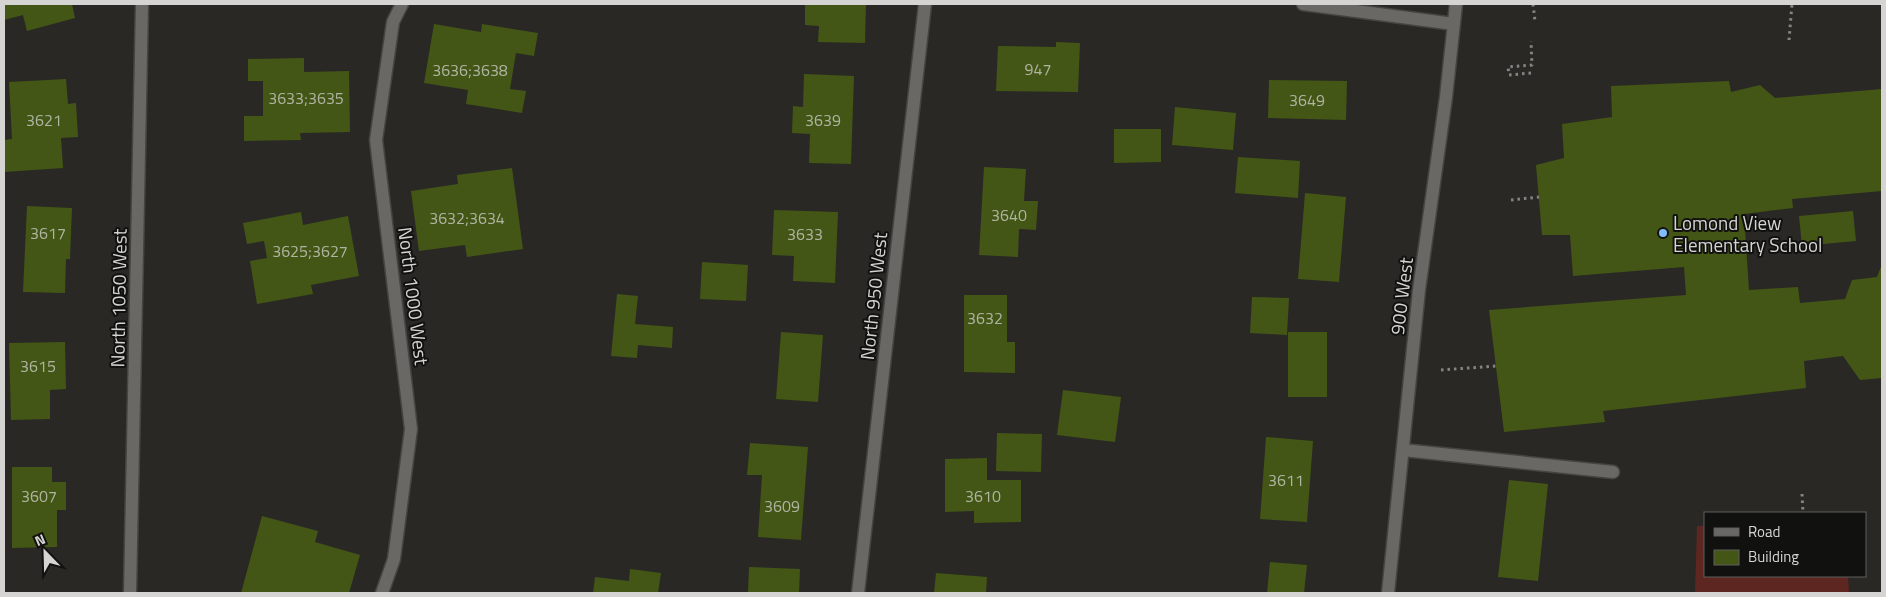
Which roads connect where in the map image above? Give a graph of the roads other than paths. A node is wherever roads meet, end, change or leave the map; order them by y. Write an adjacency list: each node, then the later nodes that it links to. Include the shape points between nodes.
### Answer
1 (142, 4): 9 (street, North 1050 West)
2 (402, 4): 10 (street, North 1000 West, via 393,22 376,140 412,429 394,559)
3 (925, 4): 11 (street, North 950 West)
4 (1303, 4): 6 (street)
5 (1456, 4): 6 (street, 900 West)
6 (1454, 24): 7 (street, 900 West, via 1419,290)
7 (1403, 450): 8 (street); 12 (street, 900 West)
8 (1613, 472)
9 (130, 593)
10 (382, 593)
11 (858, 593)
12 (1388, 593)

